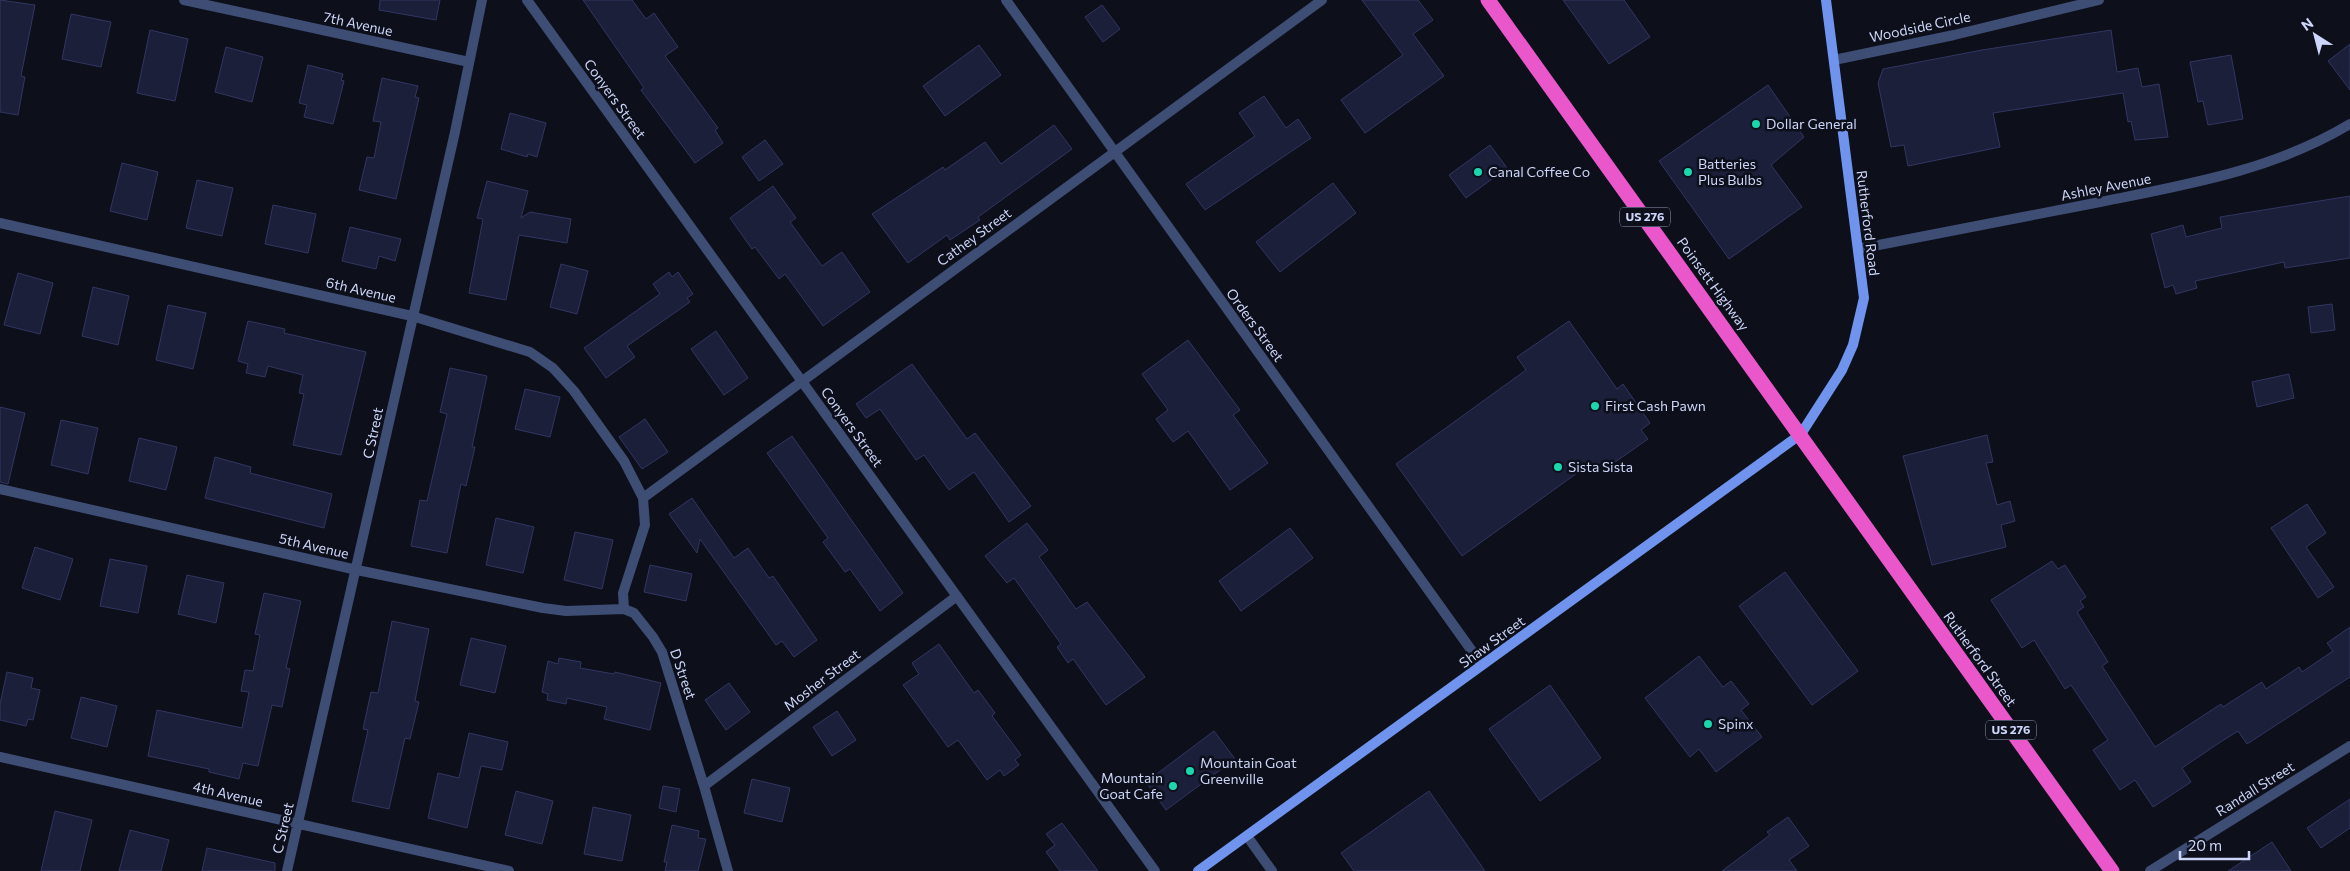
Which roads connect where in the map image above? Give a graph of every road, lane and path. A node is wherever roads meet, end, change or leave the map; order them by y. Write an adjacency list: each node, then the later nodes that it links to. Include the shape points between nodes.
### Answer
1 (184, 0): 10 (street, 7th Avenue)
2 (482, 0): 10 (street, C Street)
3 (526, 0): 16 (street, Conyers Street)
4 (1006, 0): 12 (street, Orders Street)
5 (1322, 0): 12 (street, Cathey Street)
6 (1488, 0): 17 (highway, Poinsett Highway / US 276)
7 (1826, 0): 9 (street, Rutherford Road)
8 (2099, 0): 9 (street, Woodside Circle)
9 (1834, 60): 14 (street, Rutherford Road)
10 (469, 62): 15 (street, C Street)
11 (2350, 124): 14 (street, Ashley Avenue, via 2297,152 2255,168)
12 (1114, 152): 16 (street, Cathey Street); 24 (street, Orders Street)
13 (0, 223): 15 (street, 6th Avenue)
14 (1858, 249): 17 (street, Rutherford Road, via 1864,298 1853,345 1830,392)
15 (412, 316): 19 (street, 6th Avenue, via 519,347 553,368 574,391 624,461); 20 (street, C Street)
16 (801, 380): 19 (street, Cathey Street); 22 (street, Conyers Street)
17 (1802, 434): 21 (highway, Poinsett Highway / US 276); 24 (street, Shaw Street)
18 (0, 489): 20 (street, 5th Avenue)
19 (643, 498): 23 (street, via 645,525 624,593)
20 (357, 570): 23 (street, 5th Avenue, via 550,609); 28 (street, C Street)
21 (1909, 588): 36 (highway, Rutherford Street / US 276)
22 (957, 596): 27 (street, Mosher Street); 33 (street, Conyers Street)
23 (624, 609): 27 (street, D Street, via 634,613 662,652)
24 (1482, 665): 29 (street, Shaw Street)
25 (2350, 746): 37 (street, Randall Street)
26 (0, 757): 28 (street, 4th Avenue)
27 (704, 786): 32 (street, D Street)
28 (298, 824): 30 (street, C Street); 31 (street, 4th Avenue)
29 (1247, 836): 34 (street, Shaw Street); 35 (street)
30 (287, 871)
31 (509, 871)
32 (728, 871)
33 (1155, 871)
34 (1198, 871)
35 (1272, 871)
36 (2112, 871)
37 (2150, 871)

